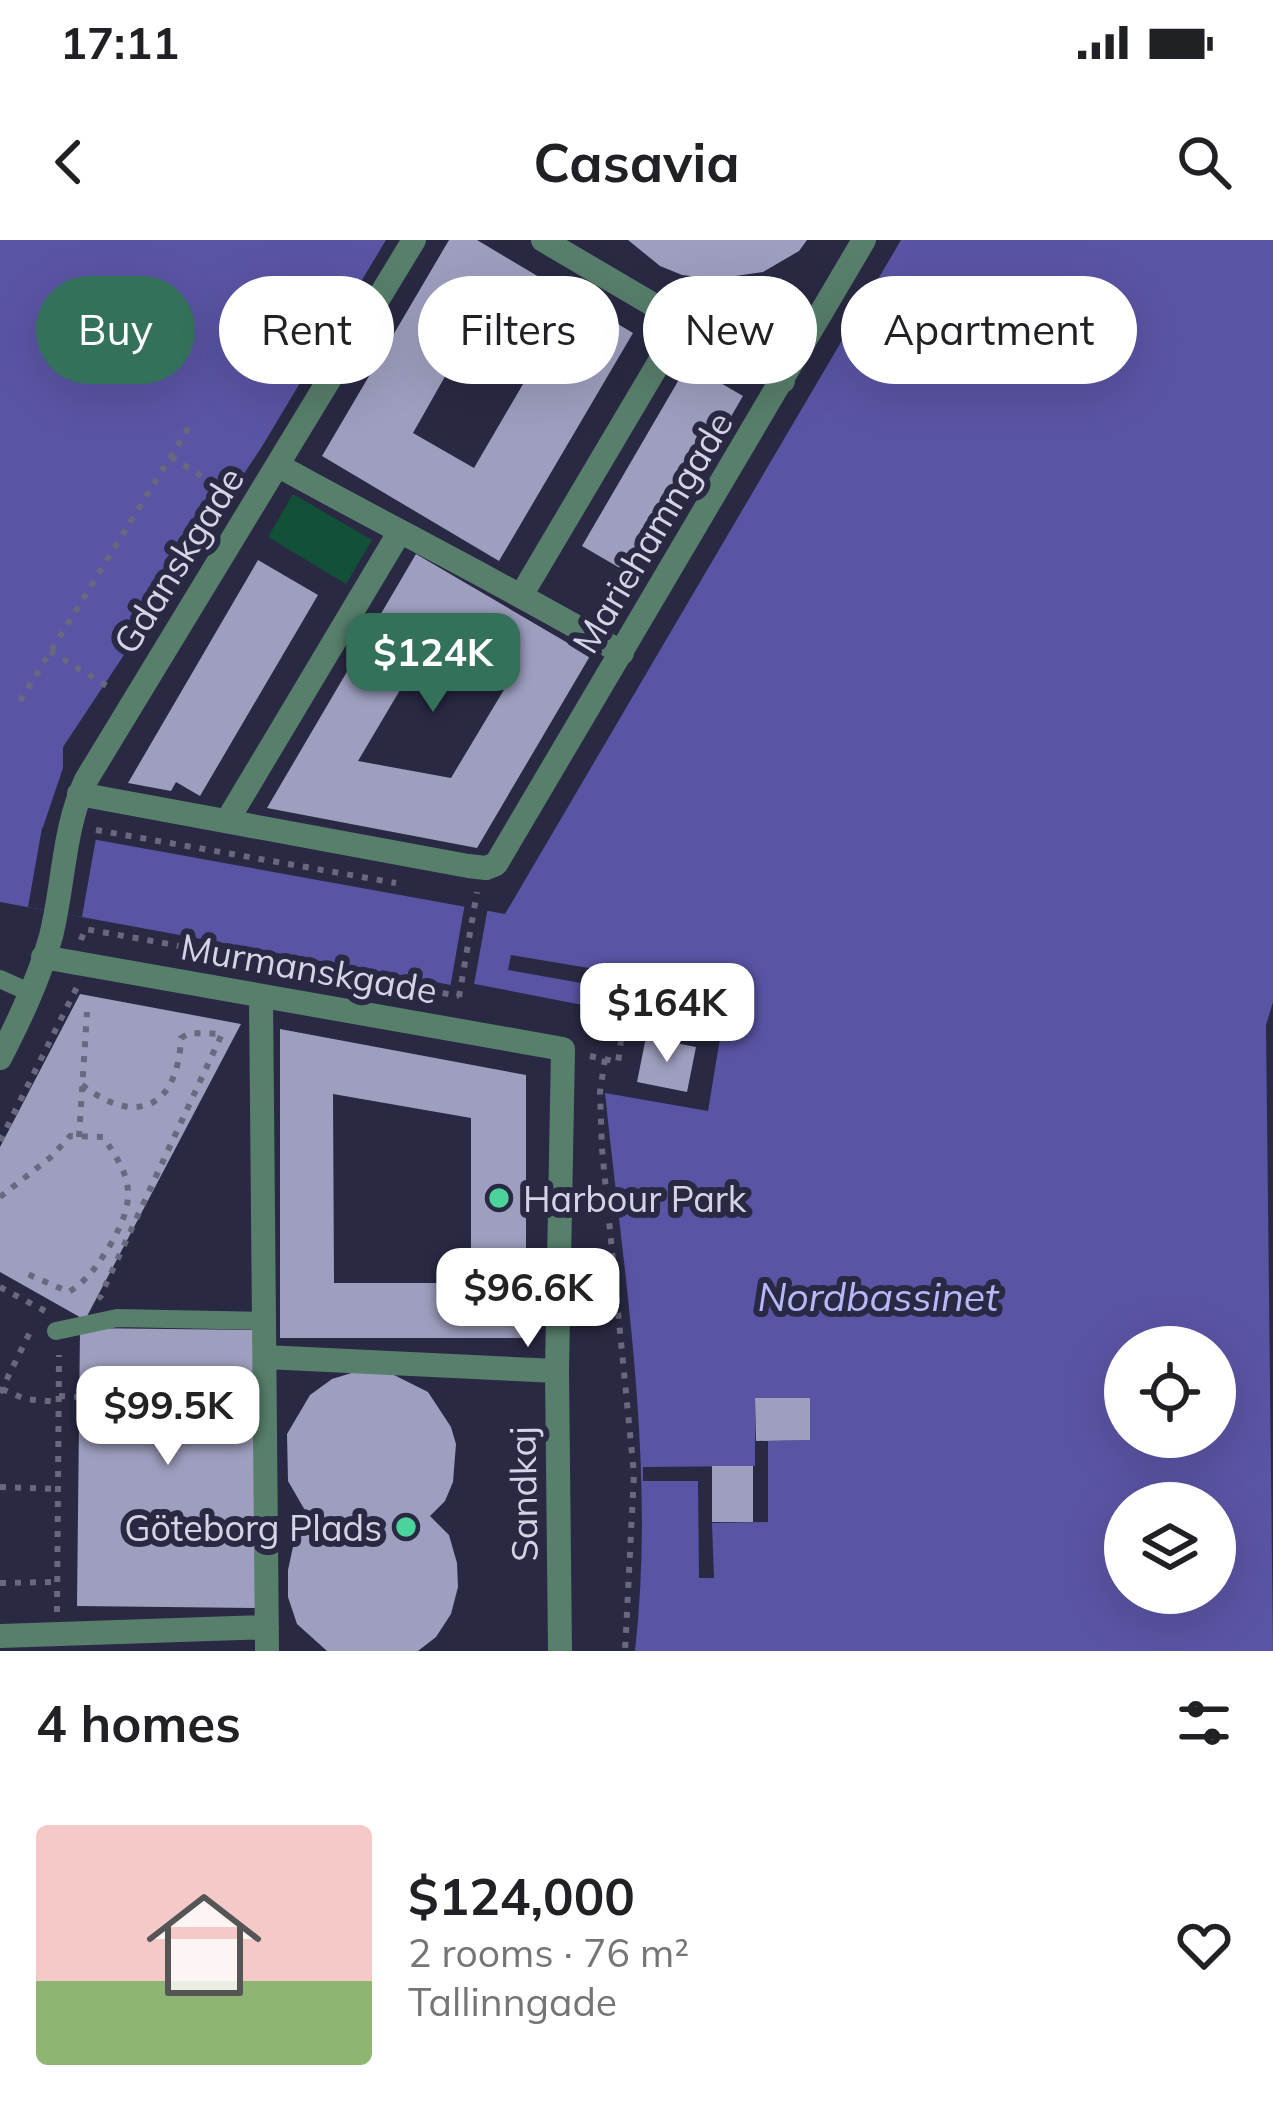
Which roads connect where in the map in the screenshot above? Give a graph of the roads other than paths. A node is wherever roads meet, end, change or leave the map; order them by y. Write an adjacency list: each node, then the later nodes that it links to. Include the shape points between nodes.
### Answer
1 (414, 240): 8 (street, Gdanskgade)
2 (543, 240): 4 (street)
3 (863, 240): 5 (street, Mariehamngade)
4 (643, 299)
5 (817, 321)
6 (646, 384): 10 (street)
7 (781, 384): 11 (street, Mariehamngade)
8 (279, 466): 9 (street); 12 (street, Gdanskgade)
9 (399, 533): 10 (street); 13 (street)
10 (522, 594): 11 (street)
11 (622, 653): 13 (street, Mariehamngade, via 491,867)
12 (79, 794): 13 (street, Mariehamngade); 14 (street, Gdanskgade)
13 (227, 821)
14 (47, 947): 16 (street, Gdanskgade); 17 (street, Murmanskgade)
15 (0, 979): 16 (lane)
16 (31, 993): 19 (street, Gdanskgade)
17 (260, 996): 18 (street, Murmanskgade); 20 (street)
18 (563, 1049): 23 (street, Sandkaj)
19 (0, 1058)
20 (264, 1321): 21 (lane, via 117,1318); 22 (street)
21 (56, 1330)
22 (265, 1357): 23 (street); 26 (street)
23 (557, 1371): 27 (street, Sandkaj)
24 (0, 1636): 25 (street)
25 (216, 1639): 26 (street)
26 (267, 1639)
27 (560, 1651)

